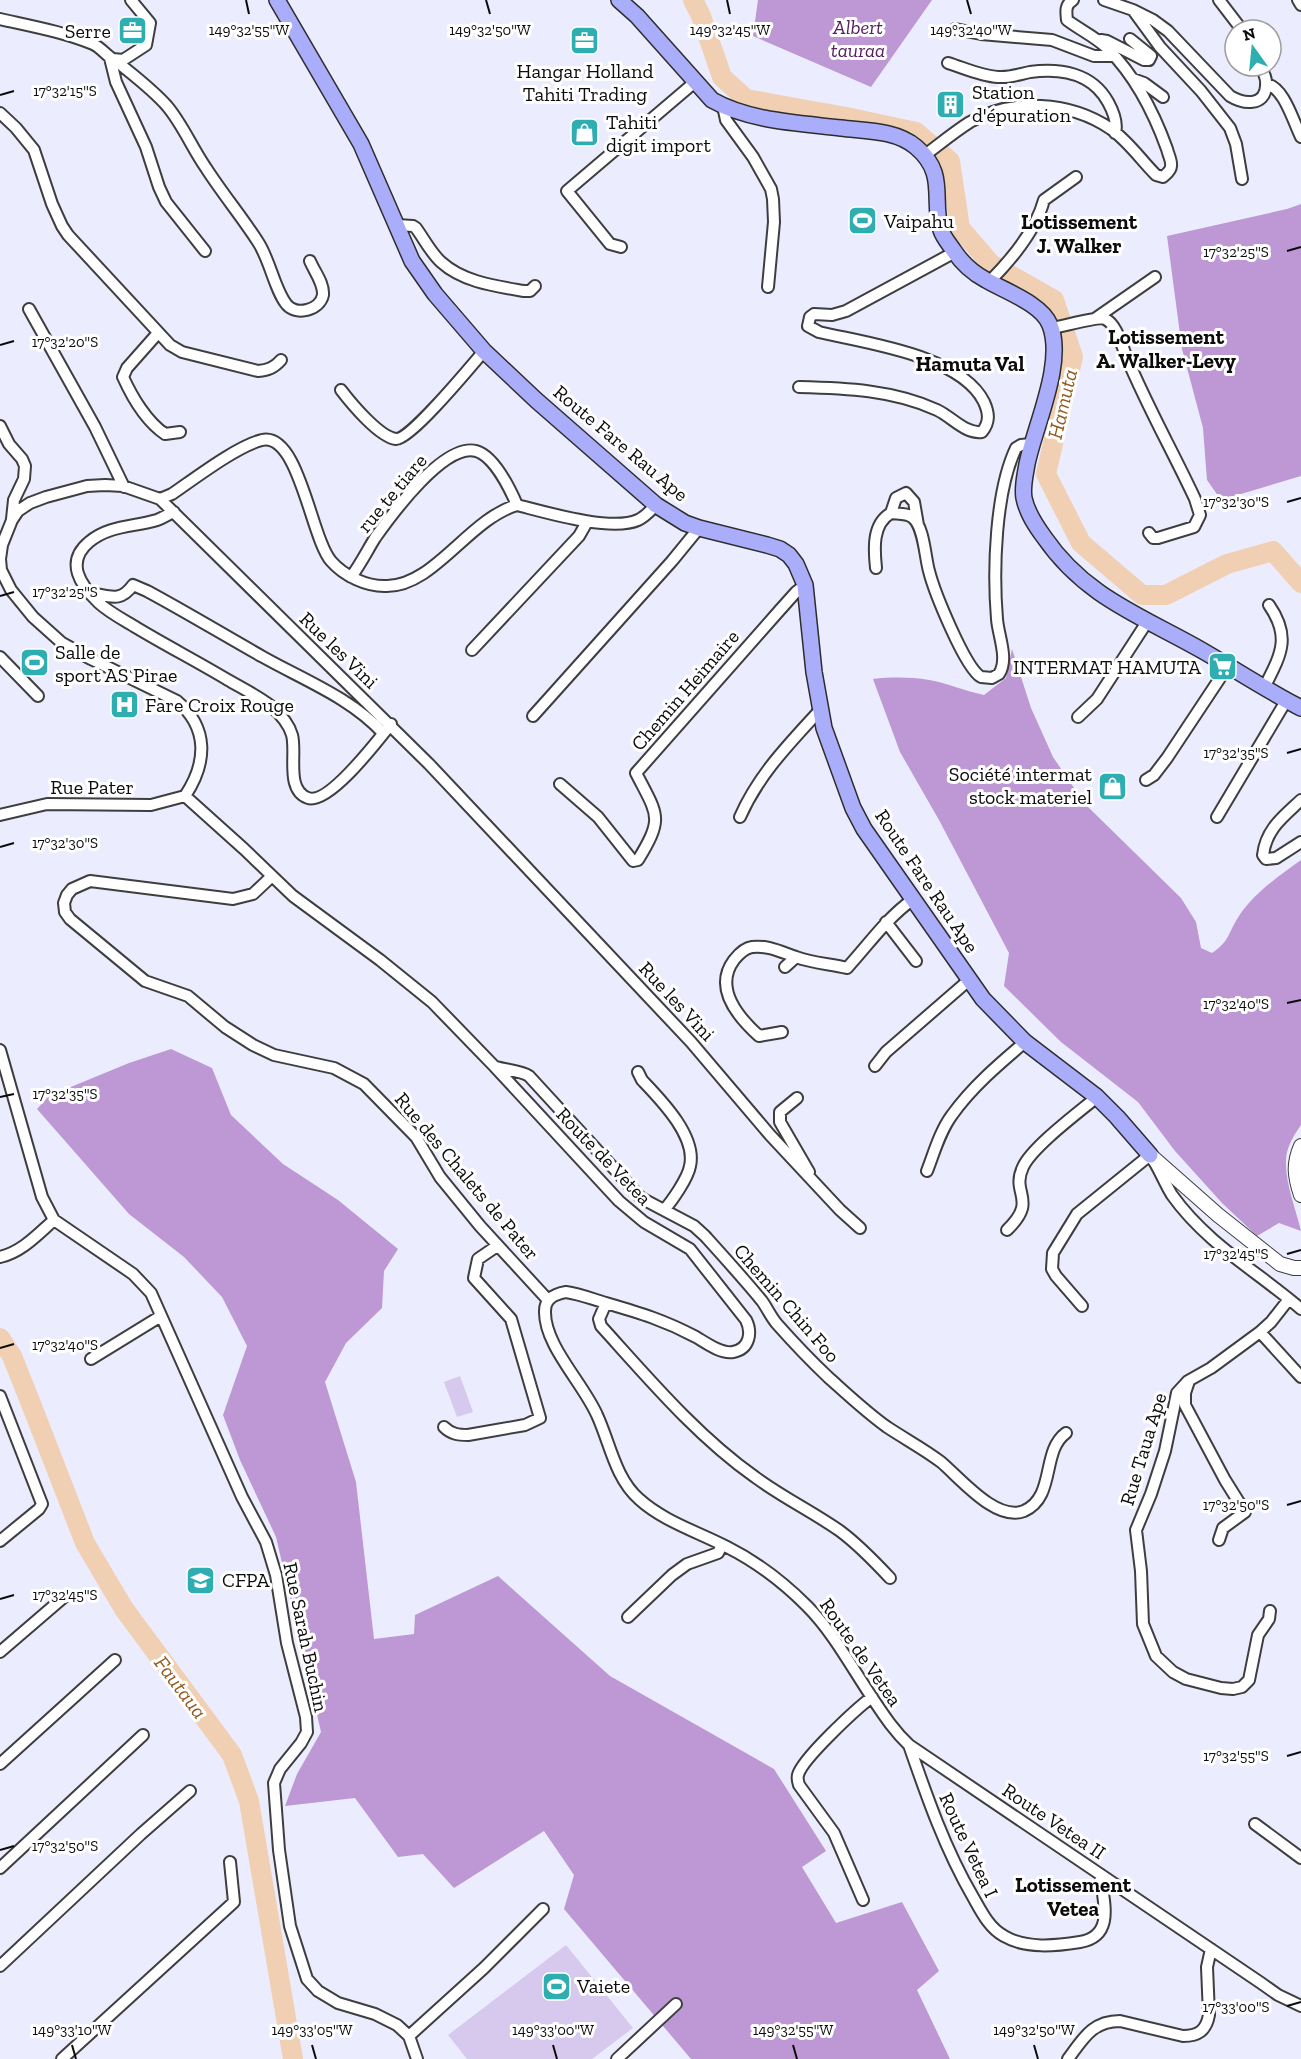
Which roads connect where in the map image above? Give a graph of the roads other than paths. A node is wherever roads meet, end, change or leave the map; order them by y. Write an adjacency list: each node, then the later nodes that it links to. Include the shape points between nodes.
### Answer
1 (131, 0): 16 (street, via 150,23 146,45 123,60)
2 (277, 0): 30 (main road, Route Fare Rau Ape, via 361,144)
3 (619, 0): 20 (main road)
4 (1072, 0): 14 (street, via 1066,9 1067,20)
5 (1104, 0): 9 (street)
6 (1219, 0): 10 (street)
7 (1298, 0): 8 (street)
8 (1301, 5)
9 (1133, 10): 21 (street, via 1168,31 1239,102 1258,100); 29 (street, via 1160,48 1230,128)
10 (1233, 18)
11 (0, 19): 16 (street, via 94,45)
12 (955, 29): 15 (street, via 1052,40 1094,56)
13 (1130, 39): 14 (street, via 1151,56 1149,60)
14 (1097, 40): 15 (street)
15 (1114, 56): 19 (street)
16 (112, 61): 32 (street, via 166,202); 34 (street, via 177,118 207,170 259,243 282,296 293,310 310,309 323,296)
17 (948, 63): 25 (street, via 999,77 1058,70 1076,74 1107,100 1114,116)
18 (1264, 78): 21 (street)
19 (1132, 79): 22 (street); 25 (street, via 1164,141 1171,167 1168,173 1163,177 1156,175)
20 (695, 82): 23 (main road); 31 (street, via 567,191 604,238)
21 (1266, 84): 26 (street, via 1281,94)
22 (1162, 97)
23 (723, 106): 27 (main road, via 753,115 891,135); 38 (street, via 726,120 771,189 774,222)
24 (0, 113): 42 (street, via 34,150 62,226)
25 (1115, 133): 27 (street, via 1075,112 1033,105 1011,107 971,122)
26 (1301, 137)
27 (927, 153): 33 (main road, via 938,185 941,230)
28 (1076, 177): 36 (street, via 1044,200 1041,212)
29 (1242, 179)
30 (397, 225): 37 (street, via 416,228 442,263 465,277 524,291); 43 (main road, Route Fare Rau Ape, via 422,278)
31 (621, 247)
32 (205, 251)
33 (955, 252): 36 (main road, via 967,267); 45 (street, via 846,311 814,314 808,326 921,358 963,377 985,405 988,425 982,432 974,433 937,410 892,396 864,390)
34 (310, 261)
35 (1155, 276): 40 (street)
36 (992, 279): 41 (main road, via 1037,309)
37 (535, 286)
38 (768, 287)
39 (29, 309): 50 (street)
40 (1096, 318): 41 (street); 60 (street, via 1110,323 1116,332 1200,515 1194,527 1158,538)
41 (1054, 328): 49 (main road, via 1048,395)
42 (158, 333): 44 (street, via 182,352 258,371 276,366); 48 (street, via 123,377 156,427 165,435)
43 (484, 351): 46 (street, via 402,438 381,432); 53 (main road, Route Fare Rau Ape)
44 (281, 360)
45 (799, 387)
46 (341, 390)
47 (0, 426): 56 (street, via 26,466)
48 (180, 432)
49 (1031, 444): 58 (street, via 1016,448 1002,501 995,586 1003,661 1002,670 995,676 981,677 971,667 938,597); 66 (main road, via 1023,484 1032,520 1068,568 1118,606)
50 (124, 487): 51 (street, Rue les Vini); 56 (street, Rue les Vini, via 68,490 30,503)
51 (160, 499): 54 (street, Rue les Vini); 62 (street, via 248,446 271,440 285,450 301,481 315,530 329,559)
52 (517, 505): 57 (street); 62 (street, via 479,524 437,562 398,586 385,587); 62 (street, rue te tiare, via 500,473 483,454 456,453 436,467 402,504)
53 (656, 505): 57 (street, via 639,520 628,523); 59 (main road, Route Fare Rau Ape)
54 (174, 512): 64 (street, via 159,520 110,530 88,542 76,564 82,584); 76 (street, Rue les Vini)
55 (891, 513): 58 (street, via 908,515); 58 (street, via 897,498 906,493 914,502); 61 (street, via 879,524 874,552)
56 (12, 520): 79 (street, via 2,545 1,570 10,590 33,616 62,643 177,701 194,720 201,736 200,761)
57 (587, 522): 67 (street, via 579,536)
58 (918, 525)
59 (699, 528): 63 (main road, Route Fare Rau Ape, via 780,549 796,564); 74 (street)
60 (1149, 533)
61 (876, 568)
62 (351, 577)
63 (805, 585): 73 (main road, Route Fare Rau Ape); 78 (street, Chemin Heimaire, via 636,773 656,818 654,832 638,860 633,861 598,817)
64 (90, 593): 76 (street, via 120,598 133,585 147,591 329,692); 76 (street, via 123,620 277,712 292,735 294,780 309,798 317,798 338,783)
65 (1269, 605): 70 (street, via 1282,630 1281,647)
66 (1147, 622): 69 (main road); 75 (street, via 1097,699)
67 (472, 650)
68 (0, 657): 71 (street)
69 (1228, 666): 70 (main road); 77 (street, via 1155,775)
70 (1264, 688): 72 (main road)
71 (38, 696)
72 (1297, 705): 83 (street)
73 (820, 710): 82 (street, via 756,784); 86 (main road, Route Fare Rau Ape, via 853,808)
74 (533, 716)
75 (1078, 717)
76 (387, 729): 104 (street, Rue les Vini, via 691,1041)
77 (1146, 780)
78 (560, 784)
79 (185, 796): 81 (street, Rue Pater, via 151,805 47,804); 85 (street, Route de Vetea)
80 (1301, 800): 84 (street, via 1275,824 1264,841 1263,855 1266,859 1276,858)
81 (0, 815)
82 (740, 817)
83 (1217, 817)
84 (1301, 842)
85 (271, 877): 96 (street, Route de Vetea, via 416,988); 110 (street, Rue des Chalets de Pater, via 253,894 233,899 90,881 67,895 65,912 145,981 188,996 253,1045 274,1055 334,1068 364,1084 416,1137 440,1177)
86 (912, 900): 87 (street); 91 (main road, Route Fare Rau Ape)
87 (886, 921): 88 (street, via 847,968); 89 (street)
88 (796, 957): 90 (street); 92 (street, via 775,948 749,947 731,963 727,977 733,1009 759,1036)
89 (916, 961)
90 (786, 967)
91 (969, 980): 93 (main road, Route Fare Rau Ape); 95 (street)
92 (782, 1032)
93 (1025, 1042): 98 (main road, Route Fare Rau Ape); 103 (street, via 979,1083 951,1116)
94 (0, 1050): 107 (street, via 42,1197)
95 (875, 1066)
96 (495, 1067): 106 (street, Chemin Chin Foo, via 529,1076 641,1198); 115 (street, Route de Vetea, via 619,1202 690,1249 746,1320 750,1335 740,1349 727,1352 641,1312)
97 (638, 1072): 106 (street, via 678,1121 690,1154 690,1167)
98 (1097, 1097): 101 (main road, Route Fare Rau Ape); 109 (street, via 1027,1160 1020,1179 1023,1210)
99 (797, 1098): 104 (street, via 780,1112 780,1122)
100 (1301, 1146): 105 (street, via 1295,1158)
101 (1150, 1155): 112 (street, via 1280,1264); 113 (street, via 1173,1196 1206,1232); 116 (street, via 1077,1214 1053,1253 1052,1269)
102 (1301, 1170): 105 (street)
103 (927, 1171)
104 (813, 1180): 108 (street, Rue les Vini)
105 (1300, 1190)
106 (664, 1210): 125 (street, Chemin Chin Foo, via 705,1236 777,1323 834,1383 999,1510 1023,1511 1039,1497 1053,1452)
107 (54, 1220): 111 (street, via 29,1242); 118 (street, Rue Sarah Buchin, via 133,1274 151,1293)
108 (860, 1228)
109 (1007, 1230)
110 (496, 1246): 114 (street, Rue des Chalets de Pater); 124 (street, via 478,1259 474,1278 511,1319 540,1418 525,1425 468,1436 449,1432)
111 (0, 1257)
112 (1301, 1268)
113 (1289, 1299): 117 (street); 119 (street, Rue Taua Ape)
114 (548, 1300): 115 (street, Route de Vetea, via 566,1292); 128 (street, Route de Vetea, via 544,1308 546,1329 597,1414 624,1483 650,1508)
115 (606, 1303): 129 (street, via 599,1319 601,1326 680,1411 756,1478 842,1532)
116 (1082, 1306)
117 (1301, 1309)
118 (161, 1316): 120 (street); 151 (street, Rue Sarah Buchin, via 266,1542 276,1575 287,1643 306,1717 307,1732 274,1783 286,1903 307,1979 338,2003 386,2019)
119 (1260, 1332): 121 (street); 122 (street, Rue Taua Ape)
120 (91, 1359)
121 (1301, 1377)
122 (1190, 1381): 126 (street, via 1185,1405 1245,1512 1223,1528); 131 (street, Rue Taua Ape, via 1177,1393 1165,1451 1136,1530 1143,1624 1156,1656 1173,1672 1186,1679 1233,1689 1248,1680 1258,1635)
123 (0, 1396): 127 (street, via 42,1504)
124 (444, 1426)
125 (1066, 1433)
126 (1219, 1540)
127 (0, 1541)
128 (722, 1545): 132 (street, via 718,1553 687,1564 672,1575); 135 (street, Route de Vetea, via 772,1574 808,1607)
129 (890, 1578)
130 (64, 1597): 133 (street)
131 (1270, 1611)
132 (628, 1617)
133 (0, 1652)
134 (115, 1660): 138 (street)
135 (872, 1697): 137 (street, Route de Vetea); 145 (street, via 814,1751 798,1774 799,1785 834,1833)
136 (143, 1736): 143 (street)
137 (909, 1744): 144 (street, Route Vetea II); 144 (street, Route Vetea I, via 948,1850 981,1911 1002,1936 1027,1945 1078,1942 1097,1936 1104,1916)
138 (0, 1764)
139 (190, 1791): 148 (street)
140 (1255, 1824): 141 (street)
141 (1301, 1858)
142 (230, 1862): 152 (street, via 234,1902)
143 (0, 1868)
144 (1100, 1874): 147 (street, Route Vetea II)
145 (863, 1900)
146 (543, 1909): 151 (street)
147 (1211, 1949): 150 (street, Route Vetea II, via 1278,1995); 155 (street, via 1206,1967 1208,2023 1199,2033 1183,2036 1110,2021 1093,2028)
148 (0, 1966)
149 (676, 2004): 154 (street)
150 (1301, 2006)
151 (409, 2036): 153 (street)
152 (62, 2059)
153 (417, 2059)
154 (617, 2059)
155 (1068, 2059)

